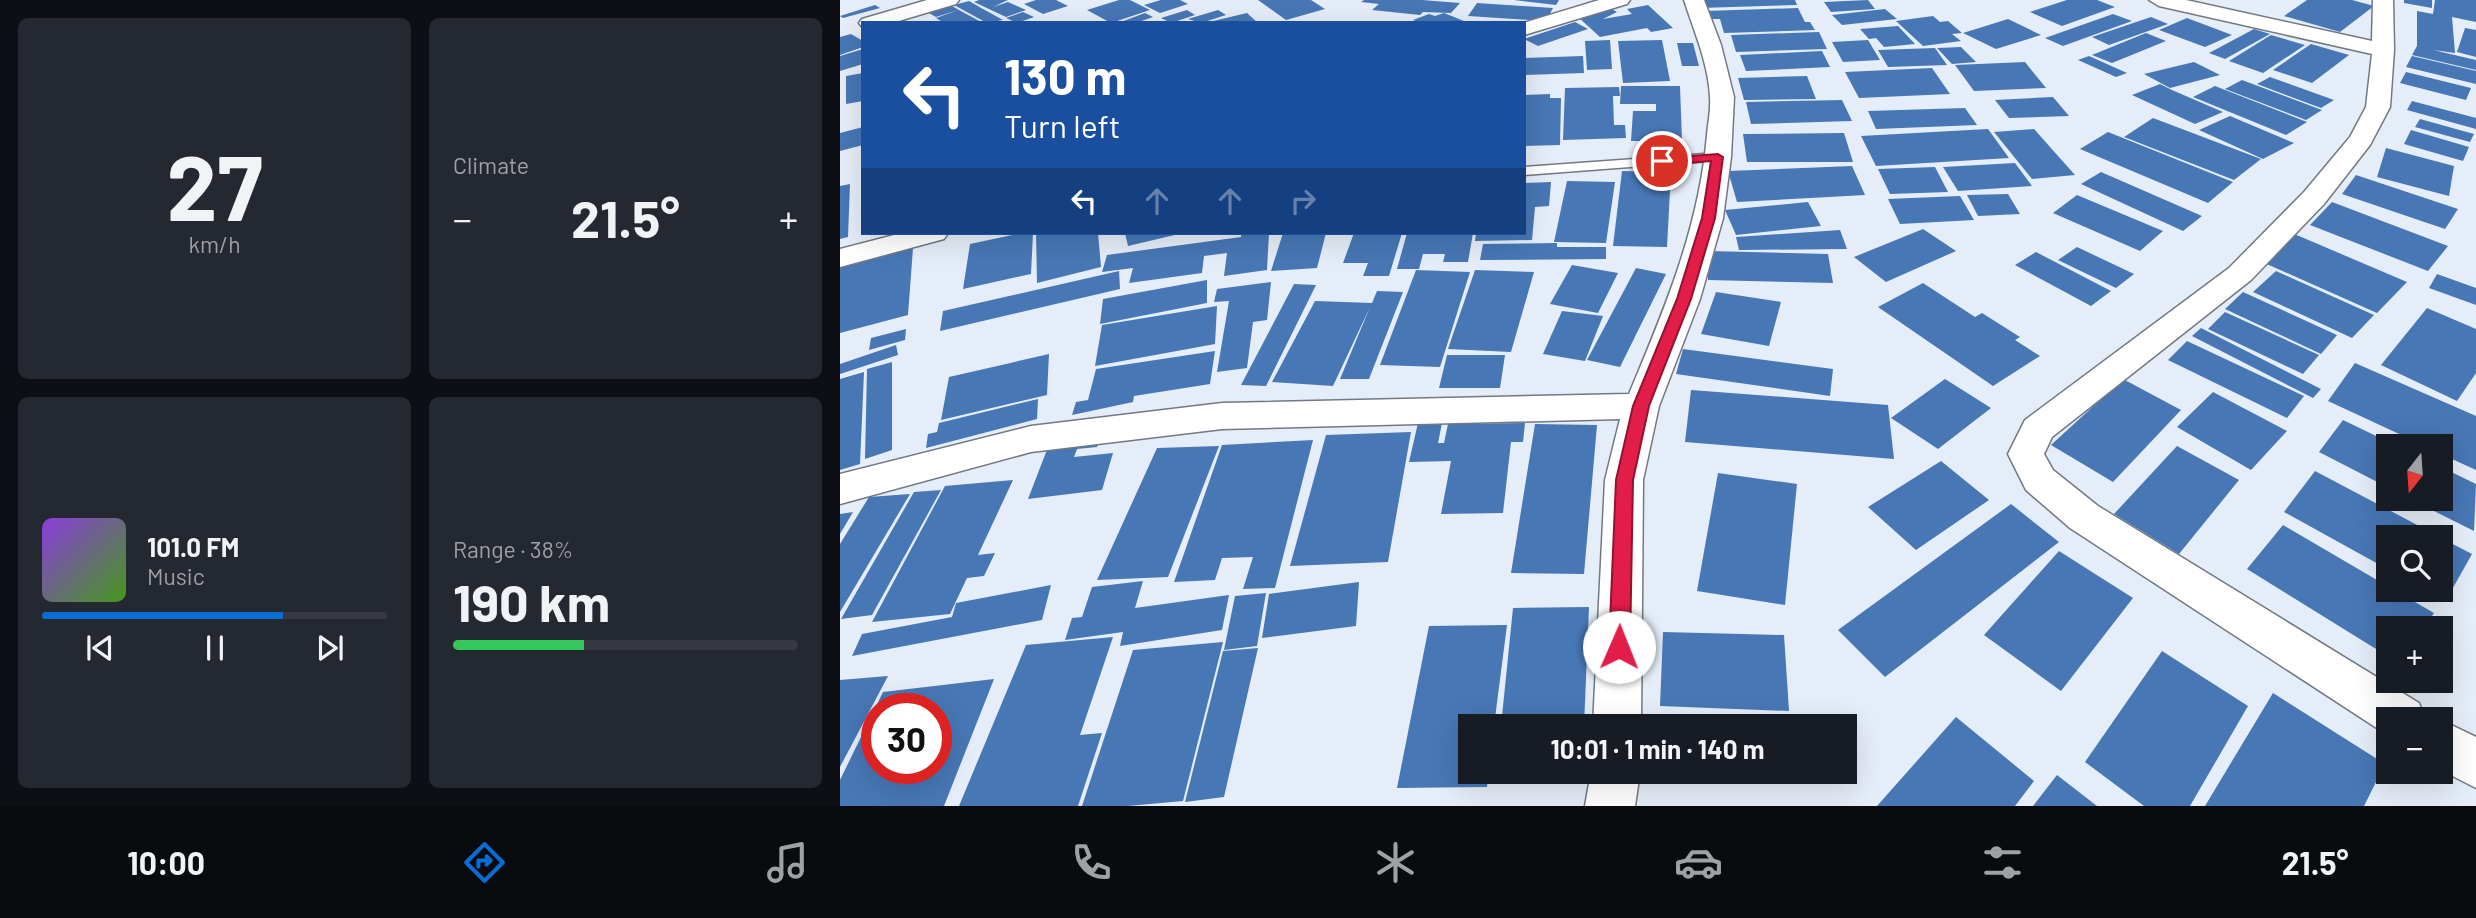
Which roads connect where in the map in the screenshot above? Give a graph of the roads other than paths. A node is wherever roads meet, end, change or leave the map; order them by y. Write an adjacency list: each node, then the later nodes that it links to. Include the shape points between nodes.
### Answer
1 (949, 0): 6 (street)
2 (1620, 0): 7 (street)
3 (1695, 0): 9 (street, via 1722,97)
4 (2159, 0): 8 (street)
5 (2383, 0): 8 (street)
6 (875, 21)
7 (1526, 28)
8 (2383, 50): 15 (street, via 2378,107 2361,139 2314,198 2240,274 2038,429 2026,454 2039,480 2084,517)
9 (1718, 157): 10 (lane); 13 (street, via 1705,229 1684,299)
10 (1526, 171)
11 (926, 235): 12 (street)
12 (840, 258)
13 (1641, 406): 14 (street, via 1222,416 1031,439); 16 (street, via 1624,480)
14 (840, 489)
15 (2383, 707)
16 (1618, 714)
17 (2453, 750): 18 (street)
18 (2476, 764)
19 (1614, 784): 20 (street)
20 (1610, 806)

